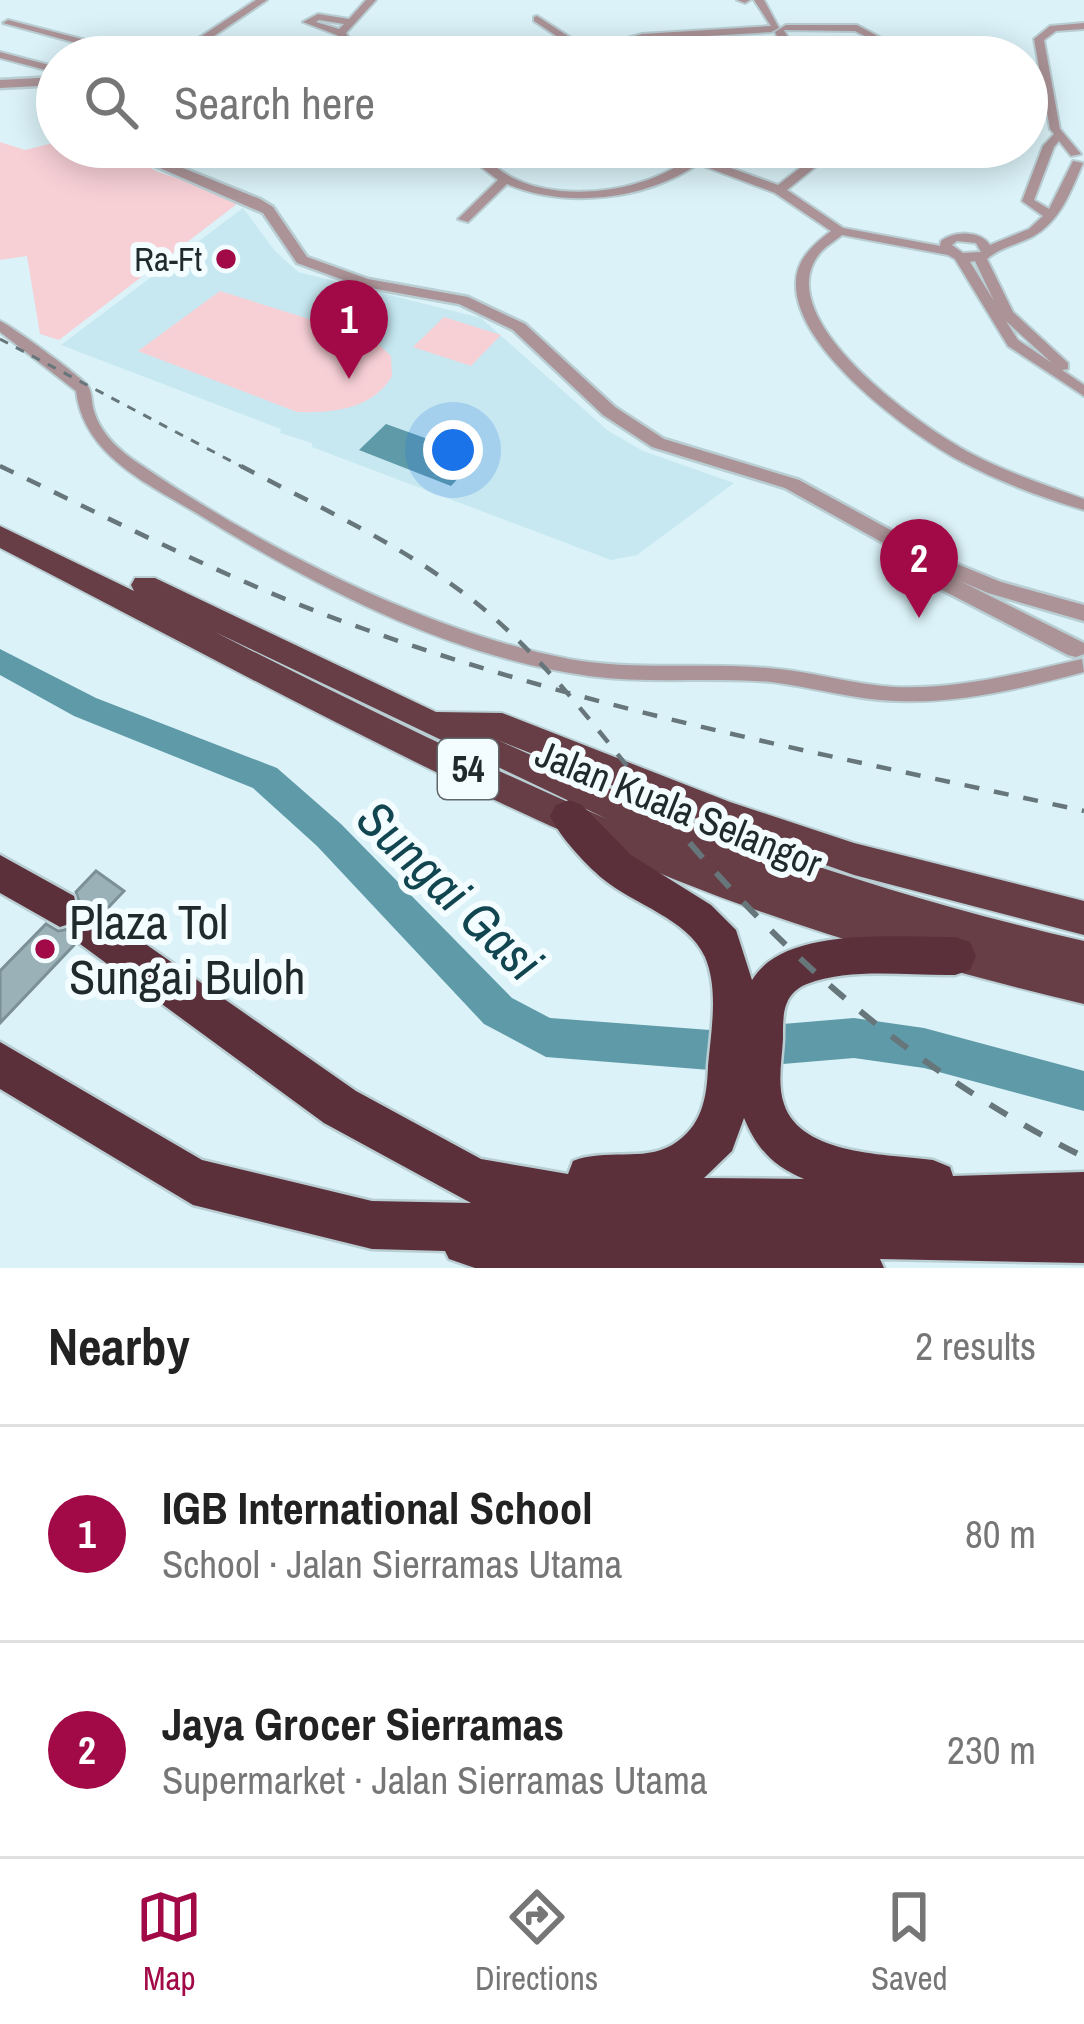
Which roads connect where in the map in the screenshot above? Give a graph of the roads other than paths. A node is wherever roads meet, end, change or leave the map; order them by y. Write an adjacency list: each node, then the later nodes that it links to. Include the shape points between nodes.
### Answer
1 (262, 0): 12 (street)
2 (370, 0): 5 (street)
3 (760, 0): 8 (street)
4 (537, 19): 14 (street)
5 (350, 22): 10 (street); 10 (street, via 308,22)
6 (8, 23): 9 (street)
7 (1084, 26): 18 (street)
8 (778, 29): 15 (street); 16 (street); 17 (street)
9 (30, 30): 11 (street); 19 (street)
10 (341, 33): 13 (street)
11 (53, 36)
12 (207, 36)
13 (343, 36)
14 (562, 36)
15 (659, 36)
16 (782, 36)
17 (874, 36)
18 (1043, 36)
19 (0, 51): 20 (street)
20 (36, 63)
21 (1048, 67): 24 (street)
22 (36, 82): 23 (street)
23 (0, 84)
24 (1076, 156): 33 (street)
25 (171, 168): 43 (street, via 268,210 302,260 488,309 637,431 792,484)
26 (491, 168): 31 (street)
27 (683, 168): 31 (street, via 653,184 604,192 538,190)
28 (720, 168): 32 (street)
29 (807, 168): 32 (street)
30 (1040, 168): 33 (street, via 1028,200)
31 (506, 179): 34 (street)
32 (779, 190): 35 (street)
33 (1050, 215): 37 (street)
34 (464, 219)
35 (839, 231): 38 (street); 44 (street, via 811,255 801,295 843,360 942,444)
36 (974, 238): 37 (street); 38 (street); 39 (street)
37 (1012, 238): 39 (street)
38 (952, 250): 39 (street); 42 (street, via 1013,344)
39 (985, 254): 41 (street, via 1017,327)
40 (0, 325): 49 (street, via 83,389 100,444 118,456 263,548 479,640 567,666 774,676 902,694 1001,685)
41 (1084, 379)
42 (1084, 392)
43 (827, 505): 47 (street, via 933,562); 49 (street, via 876,547)
44 (1084, 505)
45 (0, 515): 50 (highway, Jalan Kuala Selangor / 54)
46 (0, 536): 51 (highway, Jalan Kuala Selangor / 54)
47 (1084, 613)
48 (1084, 625): 49 (street)
49 (1081, 661)
50 (428, 723): 53 (highway, via 502,726 854,859); 55 (highway, Jalan Kuala Selangor / 54, via 580,794 797,879)
51 (569, 816): 54 (highway, Jalan Kuala Selangor / 54, via 791,906); 57 (highway, via 617,867 697,918 722,944)
52 (0, 872): 60 (highway, via 340,1107)
53 (1084, 918)
54 (955, 956): 56 (highway, Jalan Kuala Selangor / 54); 57 (highway, via 822,962)
55 (1084, 959)
56 (1084, 986)
57 (748, 995): 59 (highway)
58 (0, 1064): 63 (highway, via 193,1181)
59 (744, 1099): 60 (highway, via 690,1160 653,1176); 62 (highway, via 811,1160)
60 (475, 1181): 62 (highway, via 568,1198)
61 (1084, 1196): 62 (highway)
62 (1020, 1197)
63 (372, 1225): 64 (highway); 65 (highway, via 534,1255)
64 (1084, 1239)
65 (859, 1268)

